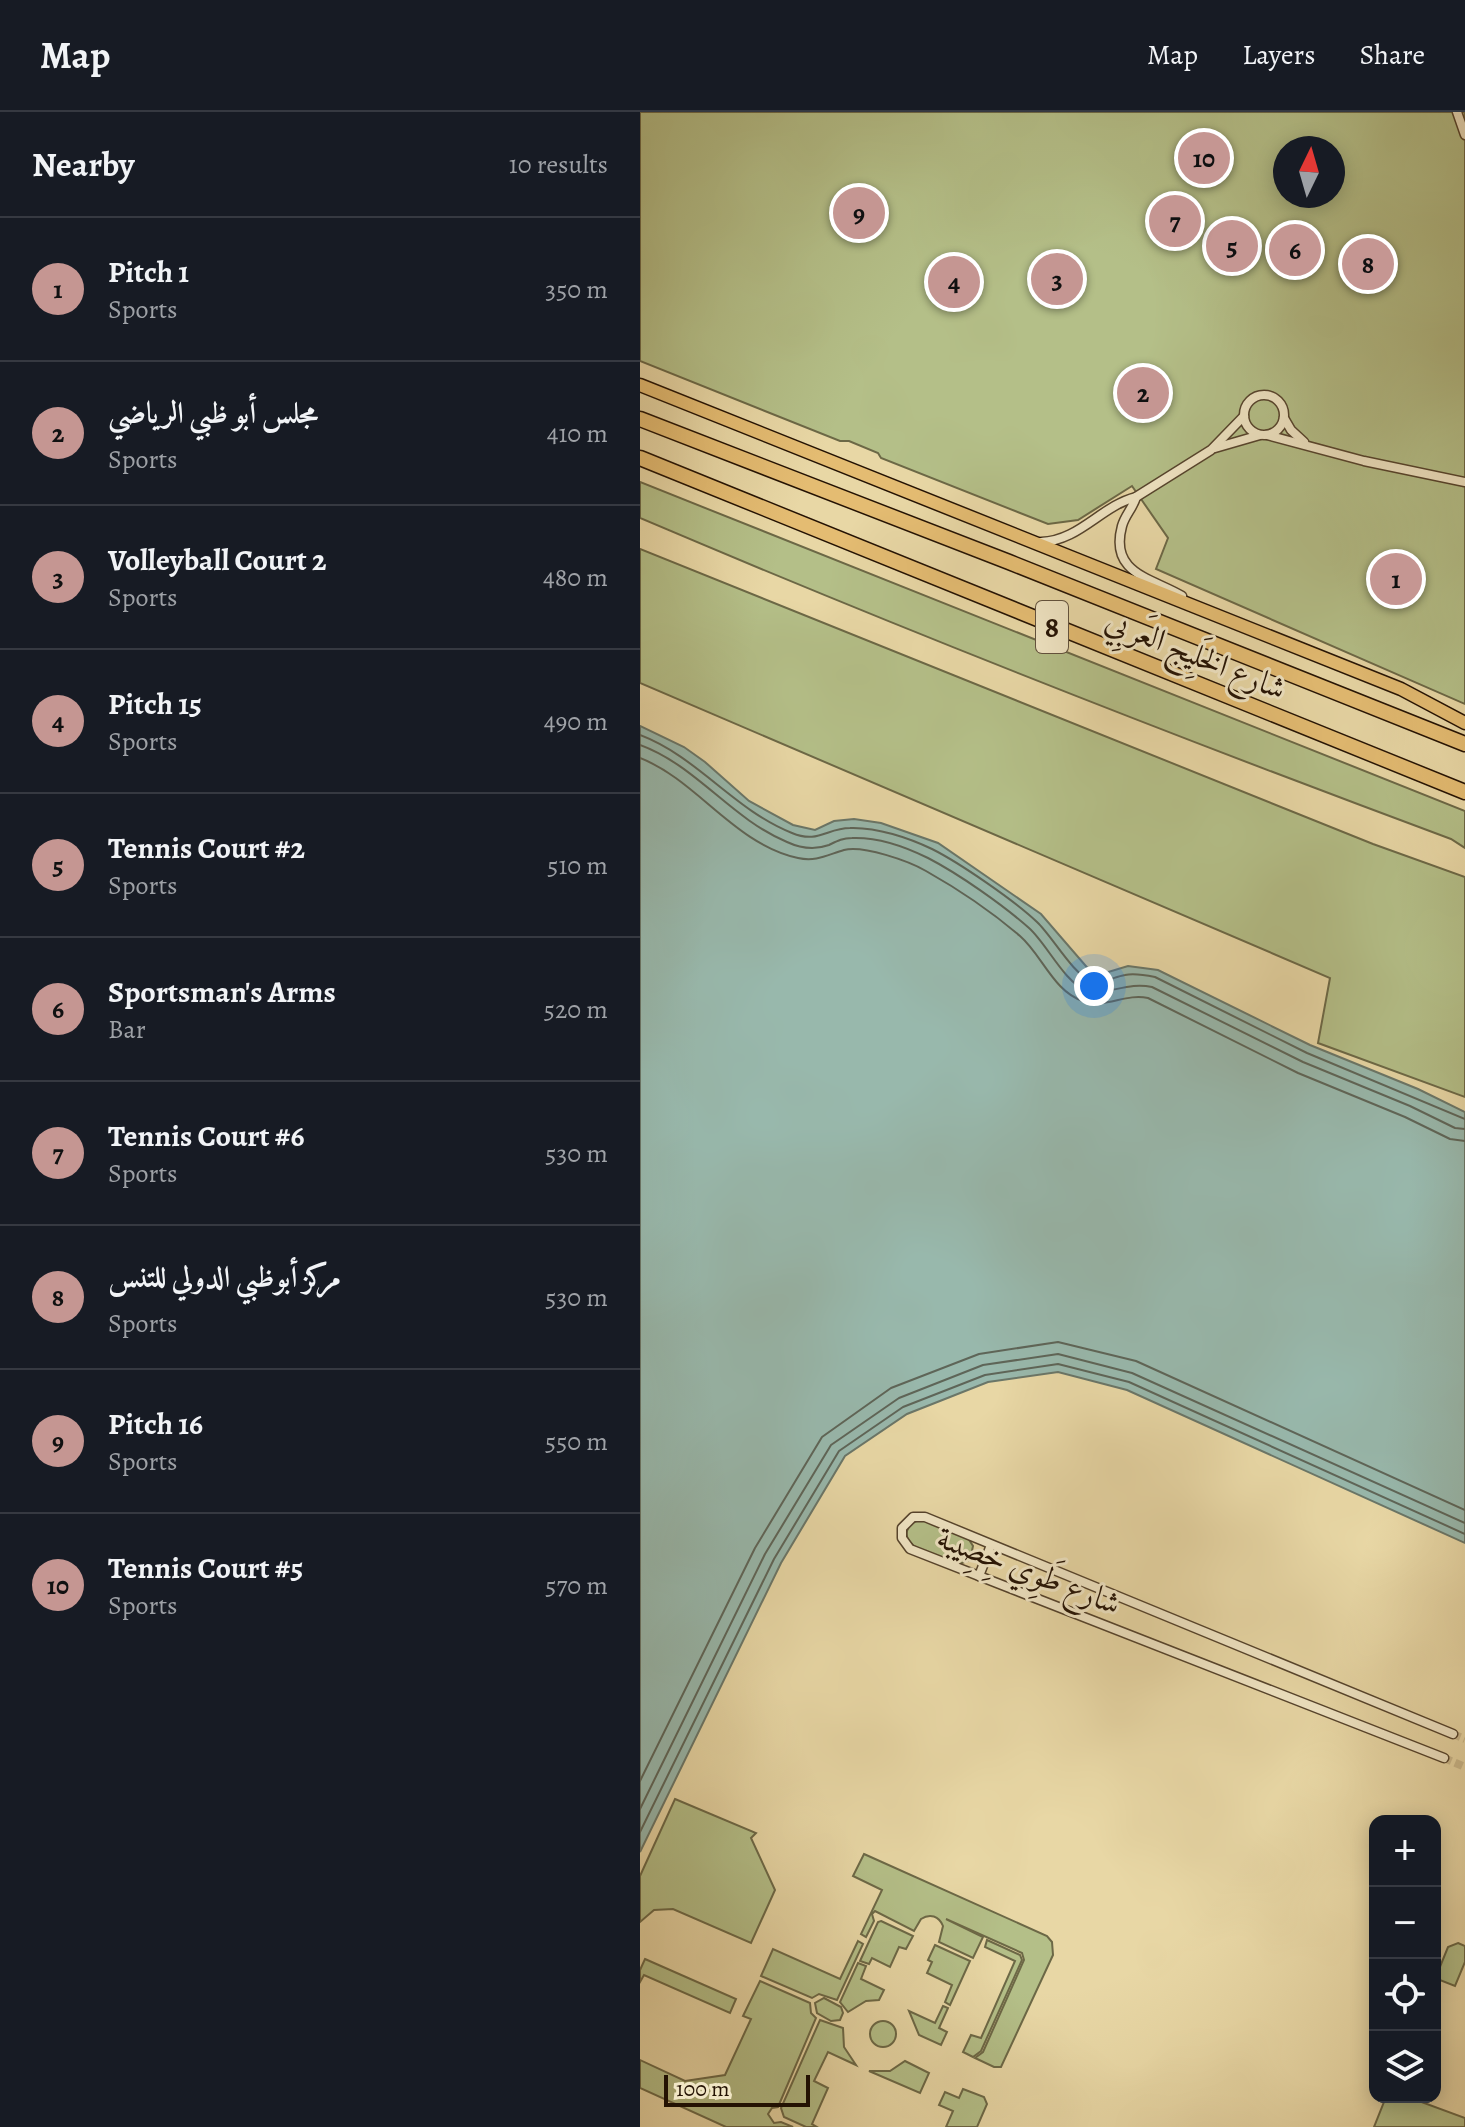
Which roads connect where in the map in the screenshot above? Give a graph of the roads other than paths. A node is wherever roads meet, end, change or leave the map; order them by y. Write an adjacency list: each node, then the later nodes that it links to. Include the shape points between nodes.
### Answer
1 (1457, 112): 2 (street)
2 (1465, 135)
3 (640, 385): 13 (main road)
4 (1244, 416): 5 (street, via 1249,401 1268,395 1280,403); 7 (street, via 1249,428); 9 (street)
5 (1284, 418): 7 (street, via 1280,427); 8 (street)
6 (640, 419): 16 (highway, شارع الخَلِيج العَربِي / 8)
7 (1264, 434): 8 (street); 9 (street)
8 (1308, 444): 11 (street)
9 (1211, 450): 12 (street)
10 (640, 458): 17 (highway, شارع الخَلِيج العَربِي / 8)
11 (1465, 482)
12 (1136, 497): 13 (street, via 1064,538); 14 (street, via 1120,534 1126,562 1142,578)
13 (1032, 542): 14 (main road)
14 (1191, 605): 15 (main road, via 1401,689)
15 (1465, 723)
16 (1465, 744)
17 (1465, 792)
18 (991, 1545): 19 (street); 19 (street, شارع طَوِي خِصِيبة, via 925,1517 913,1517 904,1525 902,1538 910,1549); 20 (street, شارع طَوِي خِصِيبة)
19 (979, 1576): 21 (street, شارع طَوِي خِصِيبة)
20 (1453, 1734)
21 (1444, 1758)

